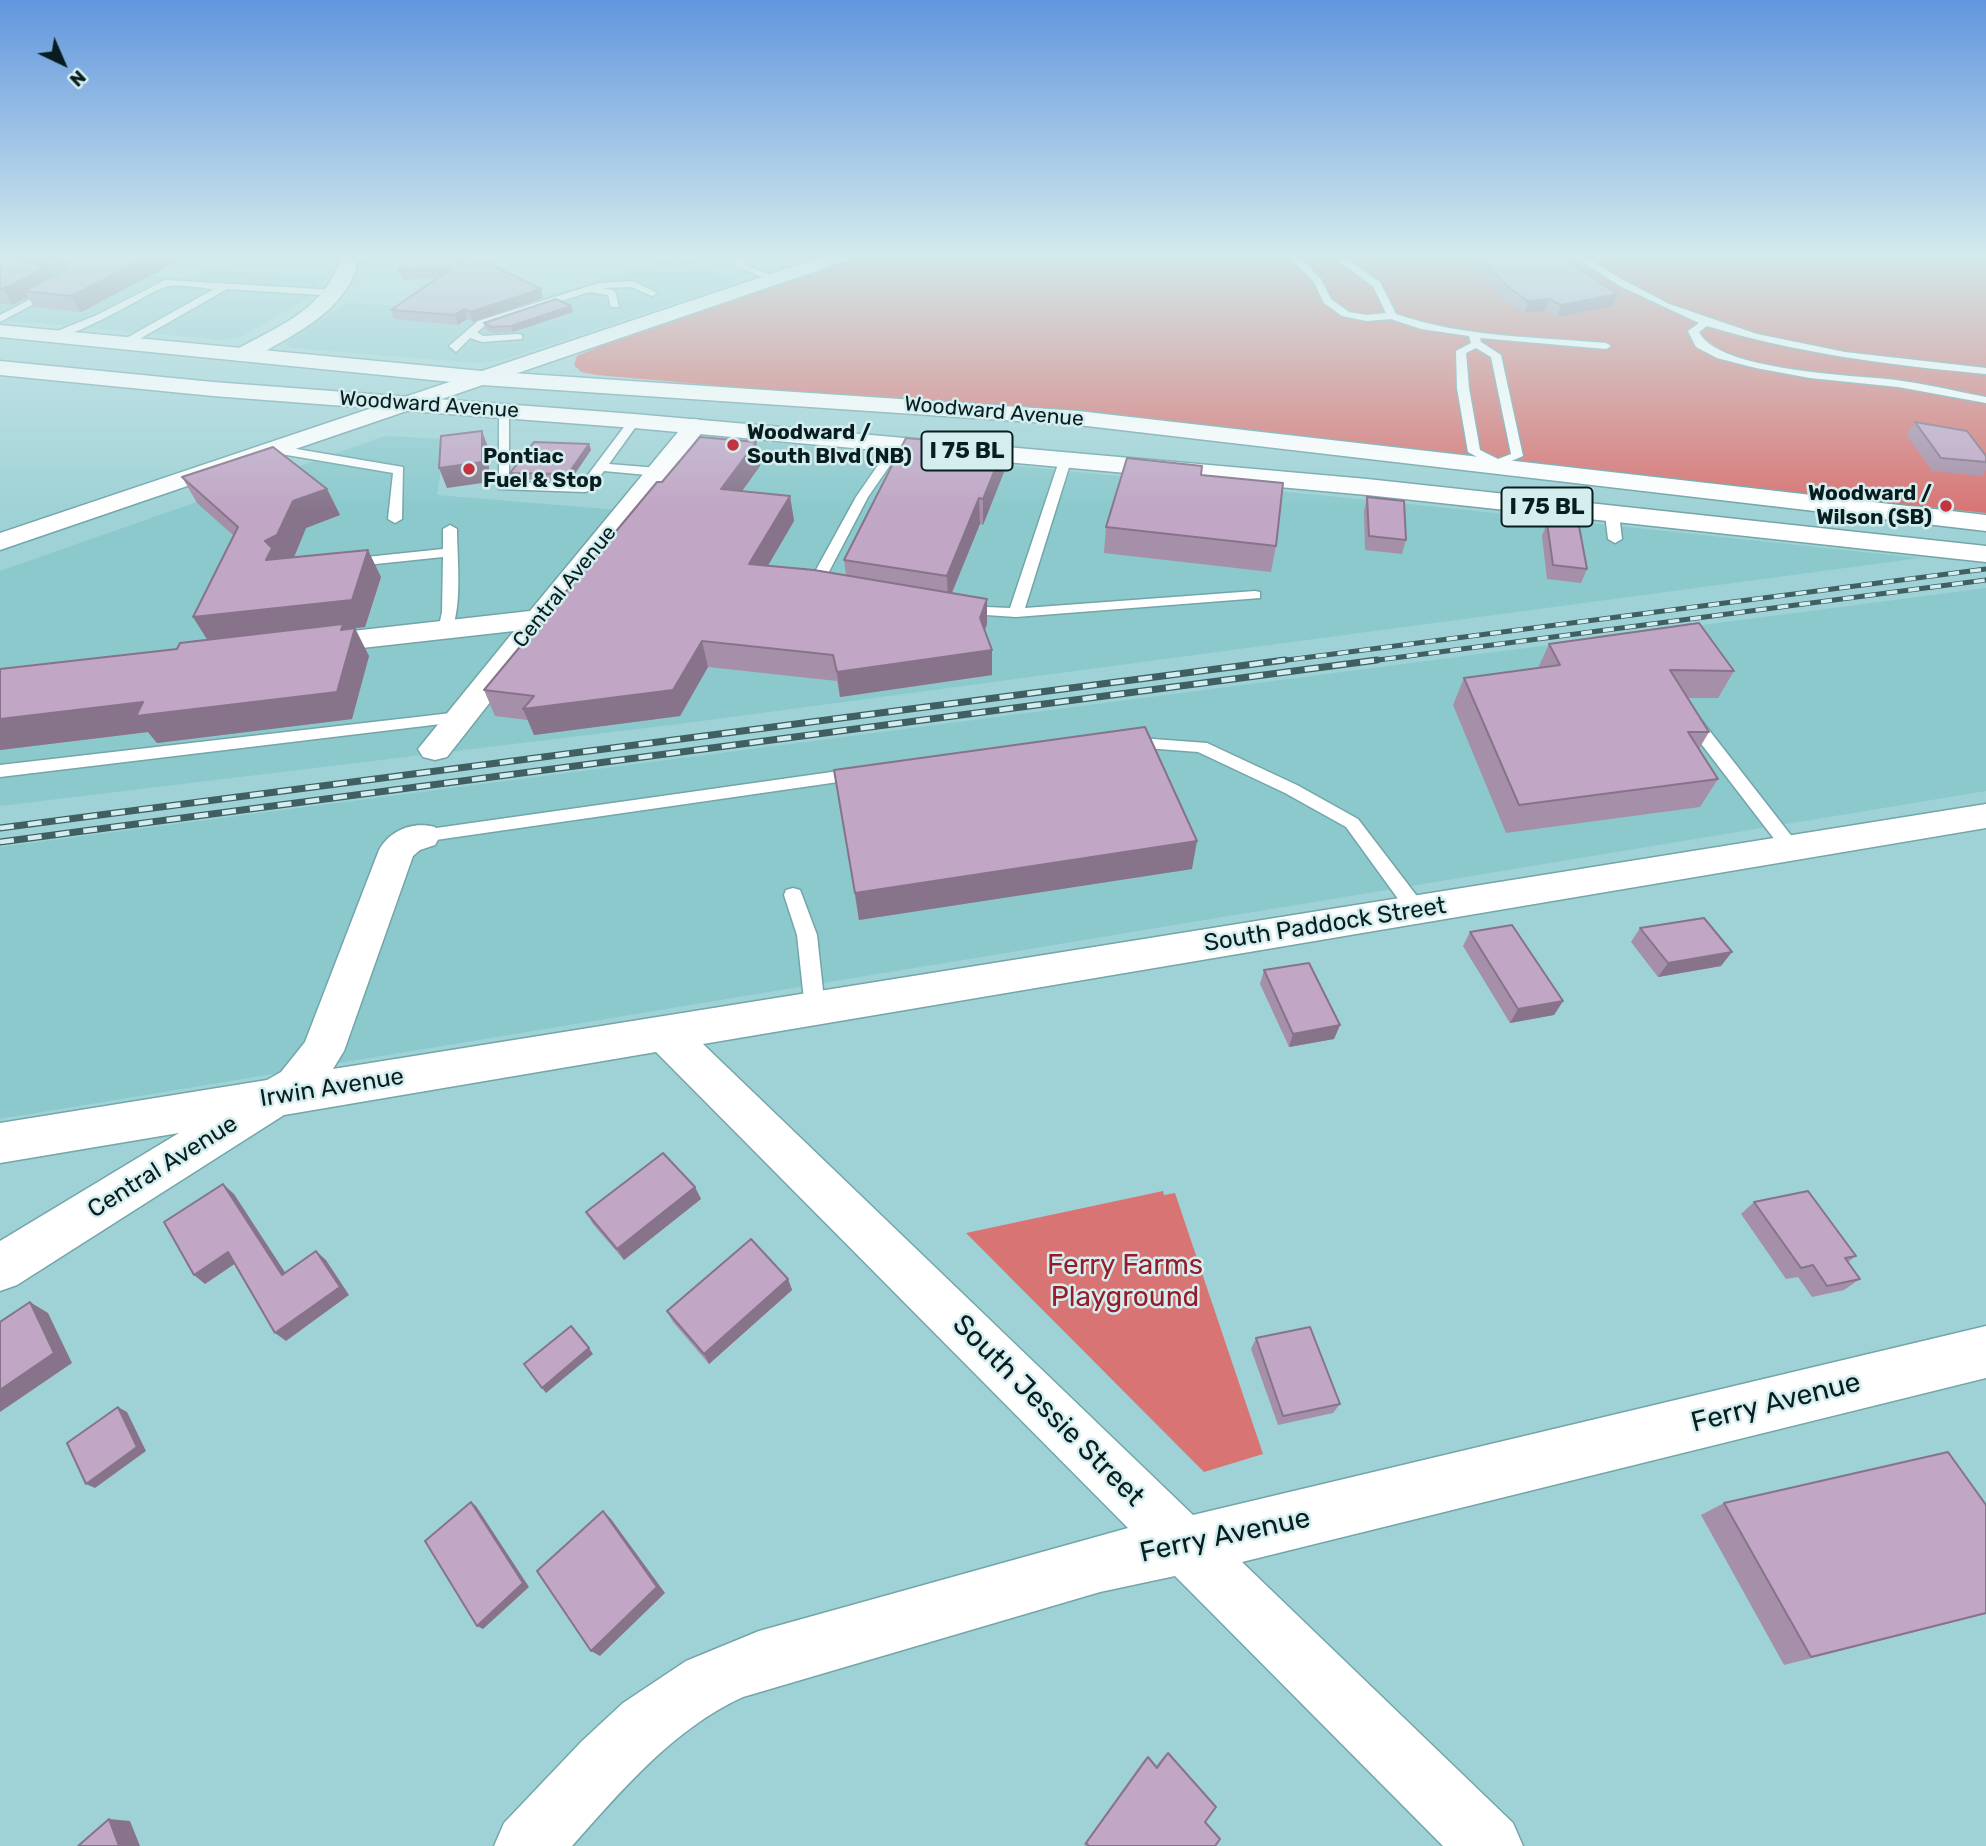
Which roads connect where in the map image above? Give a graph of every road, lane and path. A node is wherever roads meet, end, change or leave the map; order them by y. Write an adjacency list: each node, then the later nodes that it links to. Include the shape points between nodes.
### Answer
1 (84, 339): 11 (street, Woodward Avenue / I 75 BL)
2 (132, 339): 11 (lane)
3 (268, 339): 14 (street)
4 (462, 339): 13 (lane)
5 (596, 339): 17 (street)
6 (1475, 339): 28 (lane, via 1461,351 1468,419 1474,452); 28 (lane, via 1496,355 1517,456)
7 (1478, 339): 12 (lane)
8 (1697, 339): 18 (lane, via 1721,356 1810,375)
9 (1764, 339): 16 (lane, via 1803,350)
10 (0, 343): 14 (street, via 131,355)
11 (125, 343): 14 (street, Woodward Avenue / I 75 BL)
12 (1606, 346)
13 (456, 349)
14 (243, 355): 17 (street, Woodward Avenue / I 75 BL)
15 (0, 368): 19 (street, Woodward Avenue / I 75 BL)
16 (1986, 370)
17 (482, 378): 19 (street); 22 (street, Woodward Avenue / I 75 BL, via 1007,411)
18 (1986, 400)
19 (408, 403): 20 (street, Woodward Avenue / I 75 BL); 25 (street)
20 (503, 410): 21 (street, Woodward Avenue / I 75 BL); 29 (lane, via 503,486 585,488)
21 (634, 421): 23 (street, Woodward Avenue / I 75 BL); 29 (lane)
22 (1138, 425): 27 (street, via 1153,434 1154,445 1137,457); 28 (street, Woodward Avenue / I 75 BL)
23 (695, 426): 24 (street, Woodward Avenue / I 75 BL); 30 (street, Central Avenue)
24 (898, 445): 26 (street, Woodward Avenue / I 75 BL); 38 (lane, via 862,497 813,587)
25 (273, 449): 31 (lane, via 399,470); 34 (street)
26 (1065, 461): 27 (street, Woodward Avenue / I 75 BL); 41 (lane)
27 (1107, 464): 36 (street, Woodward Avenue / I 75 BL, via 1367,487 1614,526)
28 (1496, 465): 32 (street, Woodward Avenue / I 75 BL)
29 (600, 467): 30 (lane)
30 (658, 472): 42 (street, Central Avenue)
31 (395, 519)
32 (1986, 523)
33 (450, 529): 35 (lane)
34 (0, 542)
35 (450, 552): 37 (lane); 43 (lane)
36 (1986, 554)
37 (329, 565)
38 (839, 592)
39 (1255, 595): 41 (lane)
40 (946, 609): 41 (lane)
41 (1016, 613)
42 (540, 619): 43 (street); 45 (street, Central Avenue)
43 (445, 629): 44 (street)
44 (278, 649)
45 (460, 717): 48 (street, Central Avenue); 49 (lane)
46 (1692, 720): 53 (lane)
47 (1102, 743): 55 (lane, via 1202,747 1291,789 1352,823)
48 (435, 749)
49 (0, 771)
50 (878, 772): 52 (lane)
51 (1986, 816): 53 (street, South Paddock Street)
52 (422, 836): 58 (street, Central Avenue, via 397,850 323,1051 307,1073)
53 (1791, 848): 55 (street, South Paddock Street)
54 (793, 894): 56 (lane, via 807,935)
55 (1416, 909): 56 (street, South Paddock Street)
56 (815, 1009): 57 (street, South Paddock Street)
57 (665, 1034): 58 (street, Irwin Avenue); 62 (street, South Jessie Street)
58 (276, 1097): 59 (street, Irwin Avenue); 60 (street, Central Avenue)
59 (0, 1143)
60 (0, 1268)
61 (1986, 1352): 62 (street, Ferry Avenue)
62 (1183, 1545): 63 (street, Ferry Avenue, via 1100,1563 726,1673 657,1715); 64 (street, South Jessie Street)
63 (527, 1846)
64 (1490, 1846)

